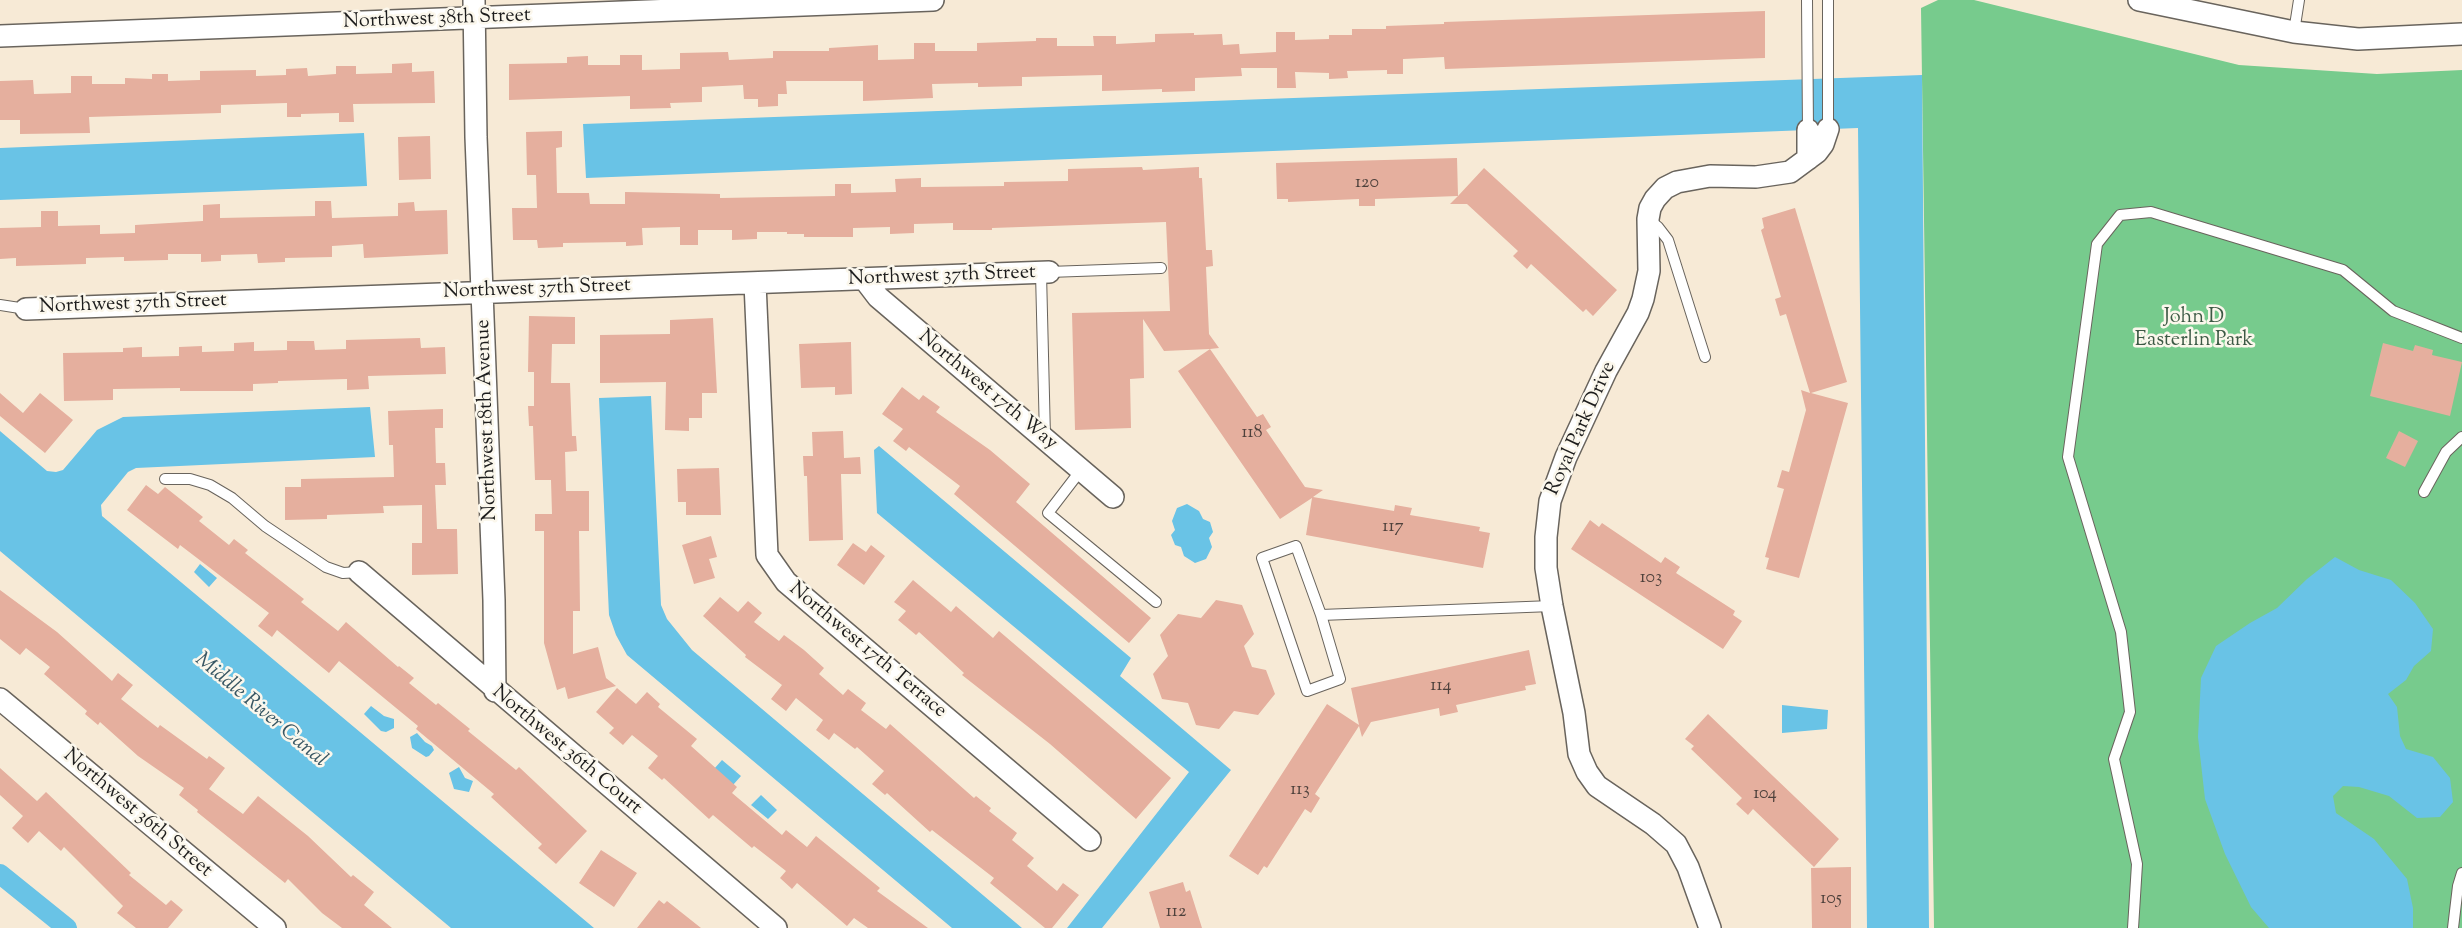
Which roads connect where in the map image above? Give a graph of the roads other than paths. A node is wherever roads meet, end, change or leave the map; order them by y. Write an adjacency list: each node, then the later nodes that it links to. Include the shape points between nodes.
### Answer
1 (934, 0): 6 (street, Northwest 38th Street)
2 (1807, 0): 10 (lane, Royal Park Drive, via 1808,76)
3 (1828, 0): 10 (lane, Royal Park Drive, via 1829,60)
4 (2139, 0): 7 (street)
5 (2300, 0): 7 (lane)
6 (474, 10): 9 (street, Northwest 38th Street); 16 (street, Northwest 18th Avenue)
7 (2294, 32): 8 (street, via 2358,39)
8 (2462, 34)
9 (0, 36)
10 (1818, 130): 11 (street, Royal Park Drive, via 1808,159 1790,172 1710,176 1676,182 1655,199)
11 (1648, 219): 20 (lane, via 1668,240); 29 (street, Royal Park Drive, via 1649,272 1643,299 1606,370 1566,457 1550,501 1546,568)
12 (1161, 268): 13 (lane)
13 (1045, 273): 14 (street, Northwest 37th Street); 22 (lane)
14 (865, 280): 15 (street, Northwest 37th Street); 22 (street, Northwest 17th Way, via 878,297)
15 (755, 283): 16 (street, Northwest 37th Street); 33 (street, Northwest 17th Terrace, via 767,555 786,582)
16 (483, 292): 18 (street, Northwest 37th Street); 31 (street, Northwest 18th Avenue)
17 (0, 305): 18 (lane)
18 (26, 309)
19 (2462, 338): 38 (lane, via 2393,311 2343,270 2151,212 2120,215 2097,244 2068,457 2121,632 2130,712 2114,758 2137,864)
20 (1705, 357)
21 (2462, 437): 25 (lane, via 2446,452)
22 (1045, 440): 23 (street, Northwest 17th Way)
23 (1081, 470): 26 (street, Northwest 17th Way); 28 (lane, via 1048,513)
24 (166, 479): 27 (lane, via 190,479 210,485 326,567 342,572)
25 (2424, 492)
26 (1113, 497)
27 (359, 572): 31 (street, Northwest 36th Court)
28 (1156, 602)
29 (1552, 606): 30 (lane); 37 (street, Royal Park Drive, via 1579,754 1587,772 1597,786 1653,824 1676,844)
30 (1321, 614): 30 (lane, via 1340,679 1307,692 1262,558 1296,546)
31 (495, 690): 36 (street, Northwest 36th Court)
32 (0, 699): 35 (street, Northwest 36th Street)
33 (1090, 840)
34 (2462, 873): 39 (lane)
35 (275, 928)
36 (776, 928)
37 (1710, 928)
38 (2133, 928)
39 (2453, 928)

